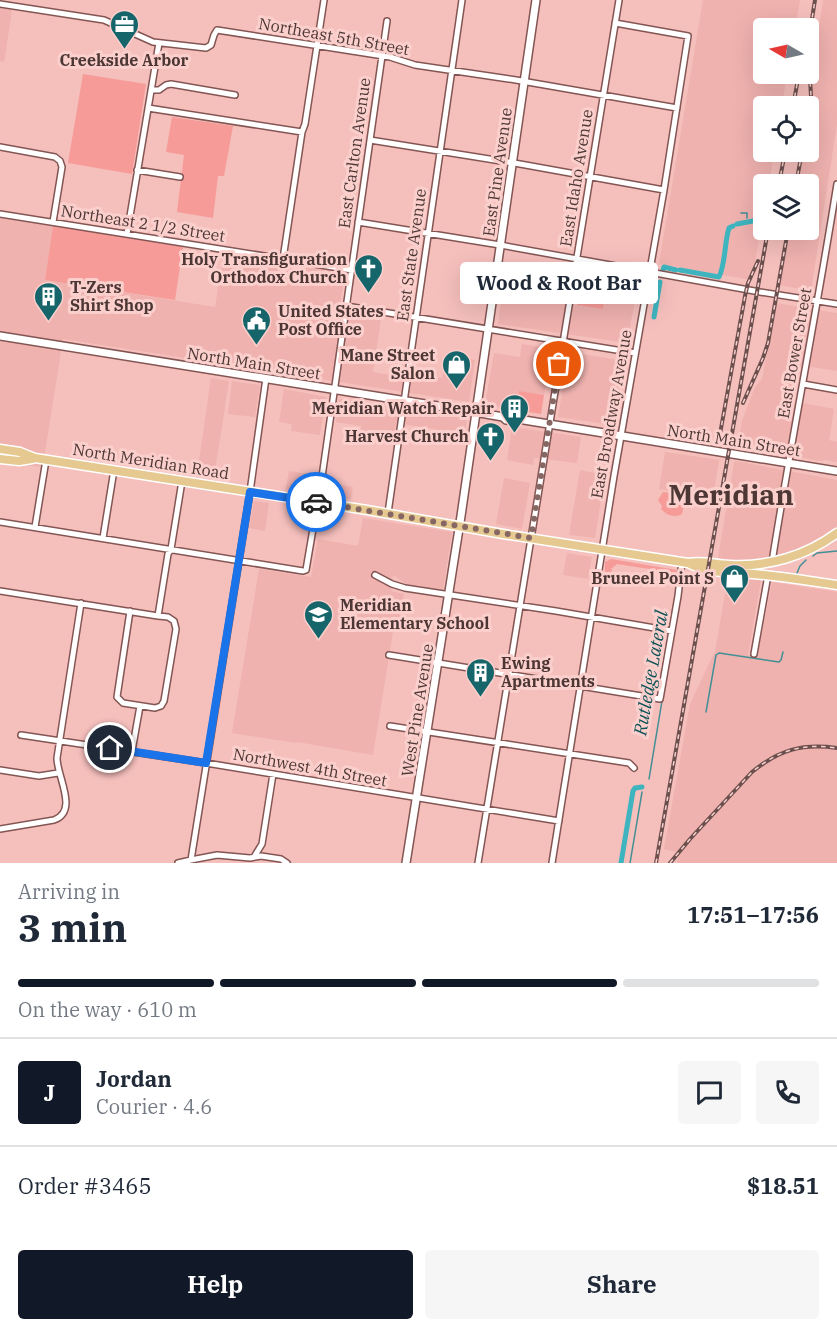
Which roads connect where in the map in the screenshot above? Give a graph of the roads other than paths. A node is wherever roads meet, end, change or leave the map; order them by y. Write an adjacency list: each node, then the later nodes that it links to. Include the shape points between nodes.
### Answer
1 (324, 0): 9 (street)
2 (462, 0): 11 (street, East State Avenue)
3 (536, 0): 12 (street, East Pine Avenue)
4 (619, 0): 7 (street, East Idaho Avenue)
5 (0, 4): 8 (street, Northeast 5th Street, via 104,20)
6 (387, 21): 10 (street, East Carlton Avenue)
7 (615, 23): 15 (street, East Idaho Avenue); 17 (street, East Broadway Avenue, via 688,36)
8 (159, 43): 9 (street, Northeast 5th Street, via 206,48 218,30); 13 (street)
9 (317, 46): 10 (street, Northeast 5th Street); 18 (street)
10 (382, 56): 11 (street, Northeast 5th Street); 19 (street, East Carlton Avenue)
11 (452, 69): 12 (street, Northeast 5th Street); 21 (street, East State Avenue)
12 (524, 81): 15 (street, Northeast 5th Street); 22 (street, East Pine Avenue)
13 (151, 90): 14 (street, via 171,84); 16 (street)
14 (235, 95)
15 (603, 95): 17 (street, Northeast 5th Street); 25 (street, East Idaho Avenue)
16 (148, 108): 18 (street); 23 (street)
17 (677, 108): 27 (street, East Broadway Avenue)
18 (302, 132): 35 (street)
19 (370, 140): 21 (street); 30 (street, East Carlton Avenue)
20 (0, 147): 29 (street, via 60,160)
21 (440, 152): 22 (street); 31 (street, East State Avenue)
22 (512, 163): 25 (street); 33 (street, East Pine Avenue)
23 (137, 170): 24 (street); 32 (street)
24 (180, 177)
25 (590, 177): 27 (street); 34 (street, East Idaho Avenue)
26 (837, 184): 38 (street, East Bower Street)
27 (664, 190): 37 (street, East Broadway Avenue)
28 (0, 214): 29 (street, Northeast 2 1/2 Street)
29 (52, 222): 32 (street, Northeast 2 1/2 Street)
30 (358, 222): 31 (street); 36 (street, East Carlton Avenue)
31 (428, 233): 33 (street); 41 (street, East State Avenue)
32 (127, 234): 35 (street, Northeast 2 1/2 Street)
33 (501, 245): 34 (street); 42 (street, East Pine Avenue)
34 (576, 258): 37 (street); 44 (street, East Idaho Avenue)
35 (283, 259): 36 (street, Northeast 2 1/2 Street)
36 (352, 270): 40 (street, East Carlton Avenue)
37 (649, 271): 38 (street); 45 (street, East Broadway Avenue)
38 (817, 301): 39 (street); 47 (street, East Bower Street)
39 (837, 304)
40 (346, 306): 41 (street); 48 (street, East Carlton Avenue)
41 (416, 318): 42 (street); 50 (street, East State Avenue)
42 (488, 329): 44 (street); 51 (street, East Pine Avenue)
43 (0, 336): 46 (street, North Main Street)
44 (563, 341): 45 (street); 52 (street, East Idaho Avenue)
45 (635, 353): 53 (street, East Broadway Avenue)
46 (266, 378): 48 (street, North Main Street); 62 (street)
47 (803, 384): 49 (street); 58 (street, East Bower Street)
48 (334, 389): 50 (street, North Main Street); 63 (street, East Carlton Avenue)
49 (837, 390)
50 (404, 400): 51 (street, North Main Street); 64 (street, East State Avenue)
51 (476, 412): 52 (street, North Main Street, via 506,420); 66 (street, East Pine Avenue)
52 (550, 424): 53 (street, North Main Street); 70 (street, East Idaho Avenue)
53 (621, 436): 58 (street, North Main Street); 72 (street, East Broadway Avenue)
54 (0, 450): 55 (main road, North Meridian Road)
55 (35, 458): 56 (main road, North Meridian Road); 57 (main road, North Meridian Road)
56 (0, 459)
57 (46, 460): 59 (main road, North Meridian Road); 67 (street)
58 (788, 463): 60 (street, North Main Street); 74 (street, East Bower Street)
59 (114, 470): 61 (main road, North Meridian Road); 69 (street)
60 (837, 471)
61 (182, 481): 62 (main road, North Meridian Road); 71 (street)
62 (250, 492): 63 (main road, North Meridian Road); 73 (street)
63 (318, 502): 64 (main road, North Meridian Road); 73 (street, East Carlton Avenue, via 306,570)
64 (388, 513): 66 (main road, North Meridian Road)
65 (0, 522): 67 (street)
66 (460, 526): 70 (main road, North Meridian Road); 80 (street, West Pine Avenue)
67 (35, 528): 69 (street)
68 (837, 533): 74 (main road, North Meridian Road, via 812,549)
69 (103, 538): 71 (street)
70 (531, 538): 72 (main road, North Meridian Road); 82 (street, East Idaho Avenue)
71 (171, 549): 73 (street); 84 (street)
72 (602, 549): 75 (main road, North Meridian Road); 85 (street, East Broadway Avenue)
73 (239, 560): 100 (street)
74 (772, 562): 75 (main road, North Meridian Road, via 739,566)
75 (685, 563): 77 (main road, North Meridian Road, via 724,572); 86 (street)
76 (375, 575): 80 (street, via 405,588)
77 (768, 575): 78 (main road, North Meridian Road); 87 (street)
78 (837, 585)
79 (0, 591): 81 (street)
80 (450, 594): 82 (street); 89 (street, West Pine Avenue)
81 (81, 603): 83 (street); 96 (street)
82 (520, 605): 85 (street); 90 (street, East Idaho Avenue)
83 (130, 611): 84 (street); 92 (street, via 117,697 123,703)
84 (158, 616): 92 (street, via 168,617 176,628 165,701 155,708)
85 (591, 618): 86 (street); 91 (street, East Broadway Avenue)
86 (672, 631): 91 (street, via 660,699)
87 (754, 654)
88 (389, 655): 89 (street)
89 (439, 662): 90 (street); 94 (street, West Pine Avenue)
90 (508, 674): 91 (street); 97 (street, East Idaho Avenue)
91 (580, 685): 99 (street, East Broadway Avenue)
92 (140, 706): 98 (street)
93 (390, 726): 94 (street)
94 (428, 731): 97 (street); 105 (street, West Pine Avenue)
95 (21, 735): 96 (street, Northwest 4th Street)
96 (59, 740): 98 (street, Northwest 4th Street); 103 (street)
97 (497, 741): 99 (street); 106 (street, East Idaho Avenue)
98 (132, 751): 100 (street, Northwest 4th Street)
99 (570, 753): 101 (street, via 629,763); 107 (street, East Broadway Avenue)
100 (206, 763): 104 (street, Northwest 4th Street); 111 (street)
101 (634, 768)
102 (0, 770): 103 (street, via 39,776)
103 (58, 773): 108 (street, via 66,803 63,815)
104 (273, 774): 105 (street, Northwest 4th Street); 110 (street, via 262,844)
105 (417, 798): 106 (street, Northwest 4th Street); 115 (street, West Pine Avenue)
106 (486, 809): 107 (street, Northwest 4th Street); 116 (street, East Idaho Avenue)
107 (559, 821): 117 (street, East Broadway Avenue)
108 (0, 829)
109 (228, 855): 110 (street); 111 (street); 113 (street)
110 (254, 857): 114 (street)
111 (191, 860): 112 (street)
112 (178, 863)
113 (227, 863)
114 (287, 863)
115 (406, 863)
116 (478, 863)
117 (552, 863)

